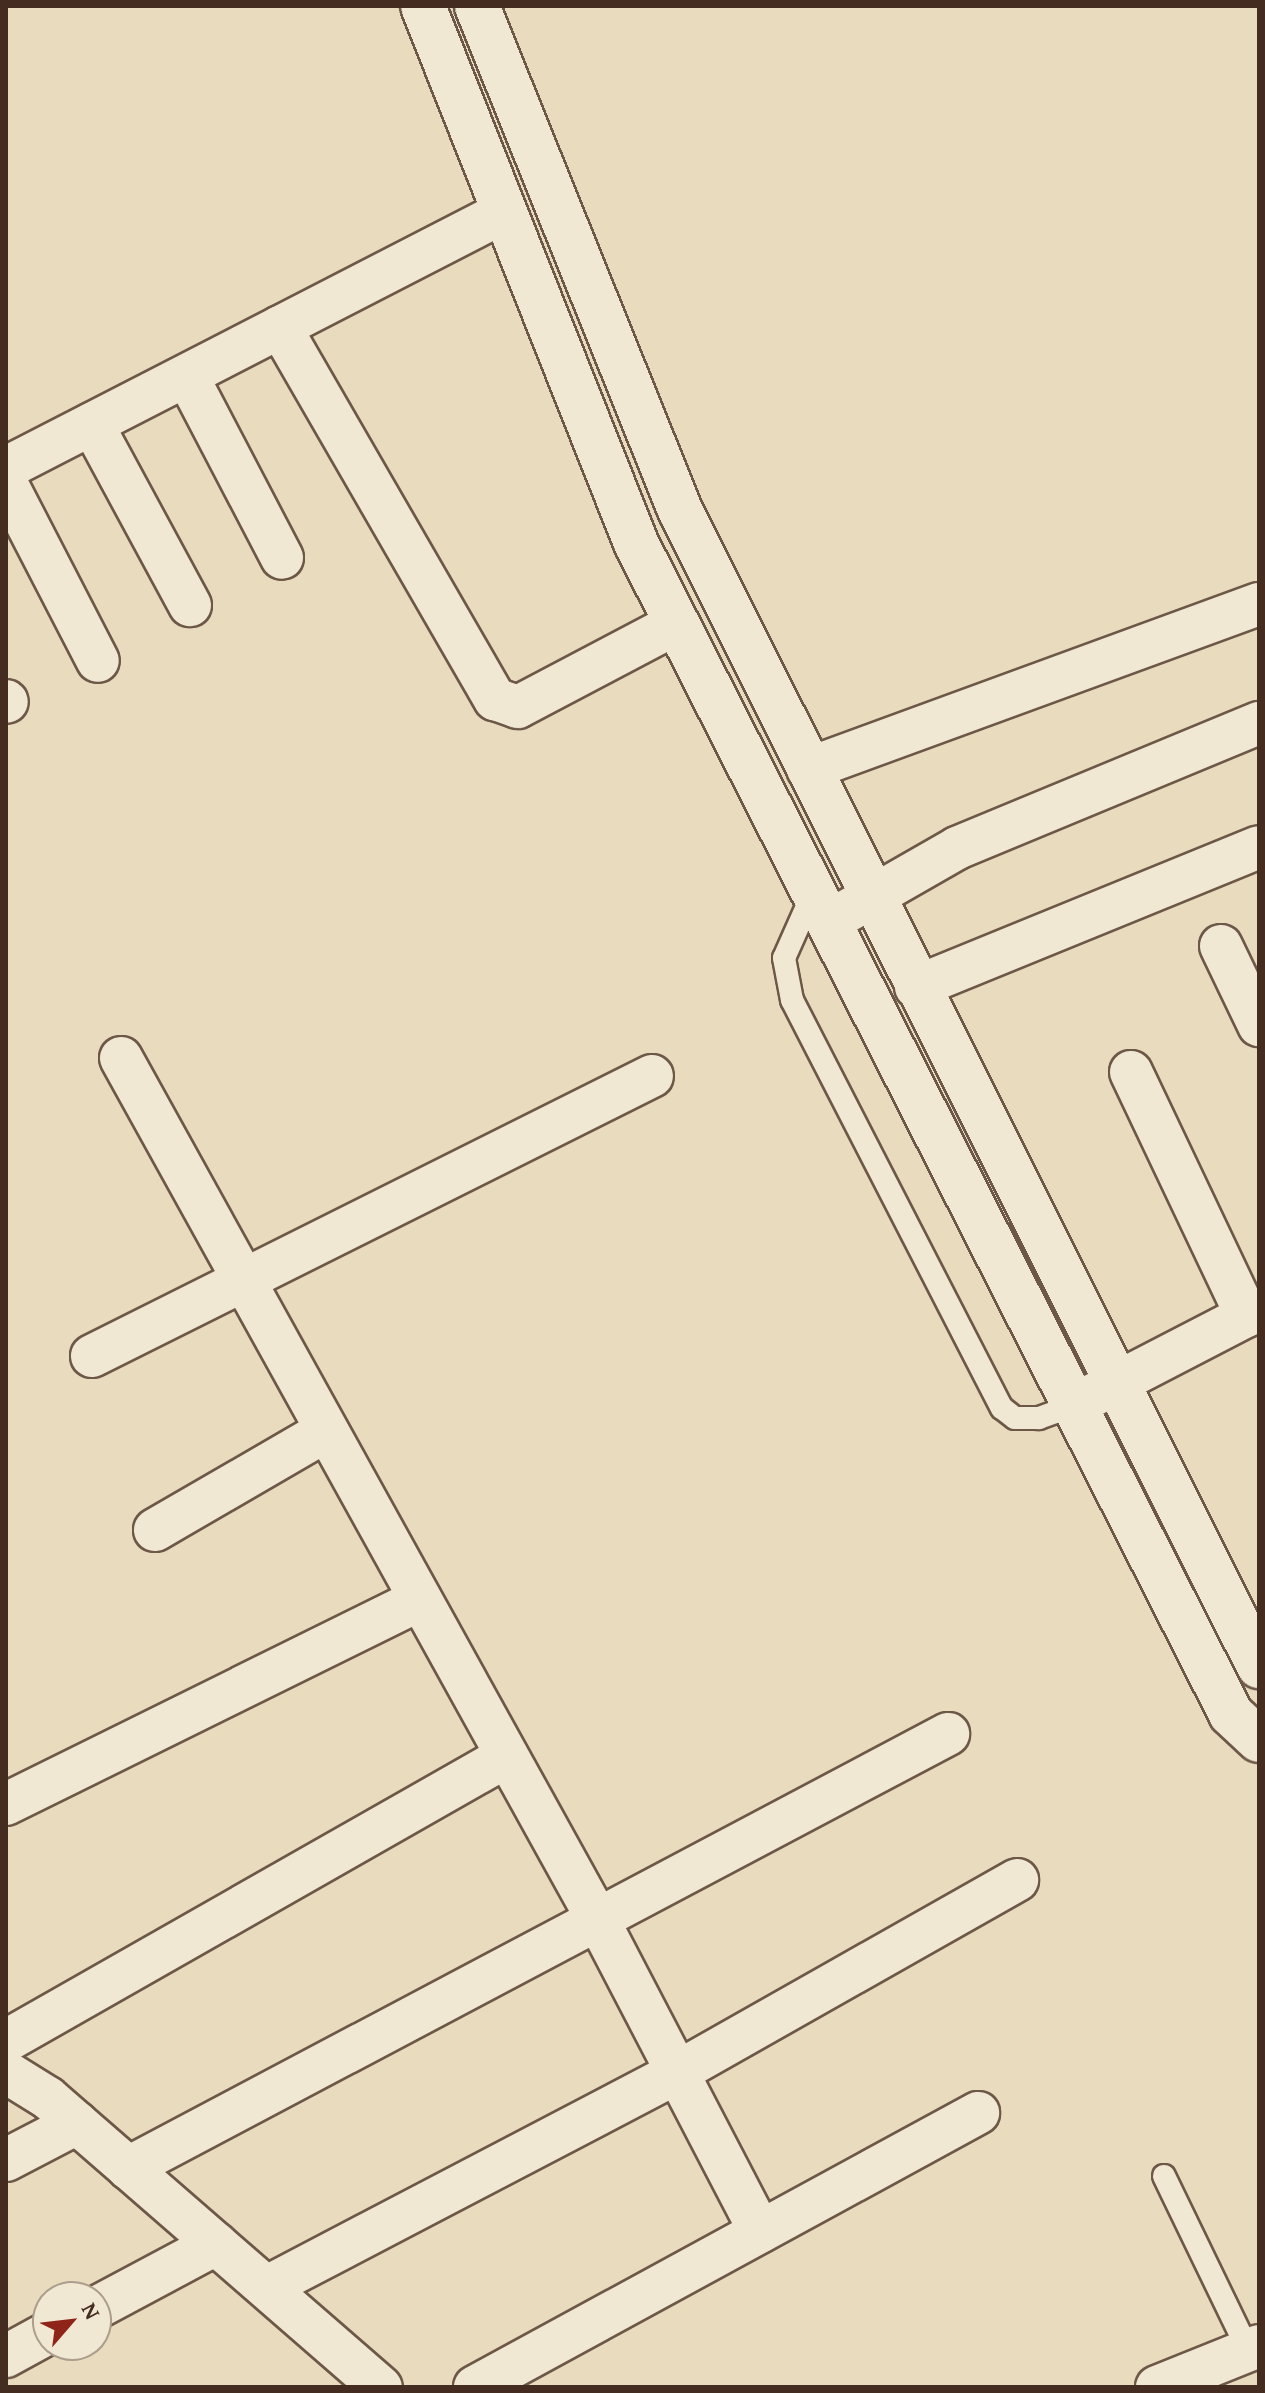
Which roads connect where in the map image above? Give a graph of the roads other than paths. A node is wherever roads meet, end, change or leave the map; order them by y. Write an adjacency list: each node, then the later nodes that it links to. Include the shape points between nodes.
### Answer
1 (480, 13): 2 (street); 15 (street, via 680,510)
2 (430, 22): 3 (street)
3 (504, 212): 4 (street); 12 (street, via 636,543)
4 (280, 327): 5 (street); 12 (street, via 495,699 518,707 537,700)
5 (187, 376): 6 (street); 9 (street)
6 (92, 424): 7 (street); 11 (street)
7 (6, 468)
8 (6, 483): 13 (street)
9 (282, 558)
10 (1259, 604): 15 (street)
11 (190, 605)
12 (677, 623): 18 (street)
13 (98, 661)
14 (1259, 723): 17 (street, via 957,848)
15 (808, 769): 17 (street)
16 (1259, 847): 20 (street)
17 (873, 894): 18 (street); 20 (street)
18 (821, 907): 29 (street); 29 (lane, via 784,958 792,1000 1002,1408 1015,1418 1039,1418)
19 (1221, 946): 21 (street)
20 (916, 987): 28 (street)
21 (1259, 1025)
22 (121, 1058): 25 (street)
23 (1131, 1072): 26 (street)
24 (652, 1076): 25 (street)
25 (246, 1285): 27 (street); 30 (street)
26 (1253, 1312): 28 (street)
27 (92, 1356)
28 (1114, 1387): 29 (street); 33 (street)
29 (1074, 1405): 35 (street, via 1231,1714)
30 (326, 1431): 31 (street); 32 (street)
31 (155, 1530)
32 (420, 1599): 36 (street); 37 (street)
33 (1259, 1666)
34 (948, 1734): 39 (street)
35 (1259, 1740)
36 (507, 1756): 39 (street); 40 (street)
37 (6, 1804)
38 (1017, 1880): 42 (street)
39 (598, 1920): 42 (street); 46 (street)
40 (6, 2043): 43 (street)
41 (6, 2072): 43 (street)
42 (676, 2073): 48 (street); 50 (street)
43 (62, 2110): 45 (street); 46 (street)
44 (978, 2113): 48 (street)
45 (6, 2160)
46 (128, 2168): 49 (street)
47 (1164, 2176): 53 (lane)
48 (760, 2231): 56 (street)
49 (216, 2244): 50 (street); 51 (street)
50 (267, 2287): 55 (street)
51 (112, 2299)
52 (32, 2342): 54 (street)
53 (1254, 2348): 57 (street)
54 (6, 2356)
55 (362, 2382)
56 (475, 2387)
57 (1157, 2387)

